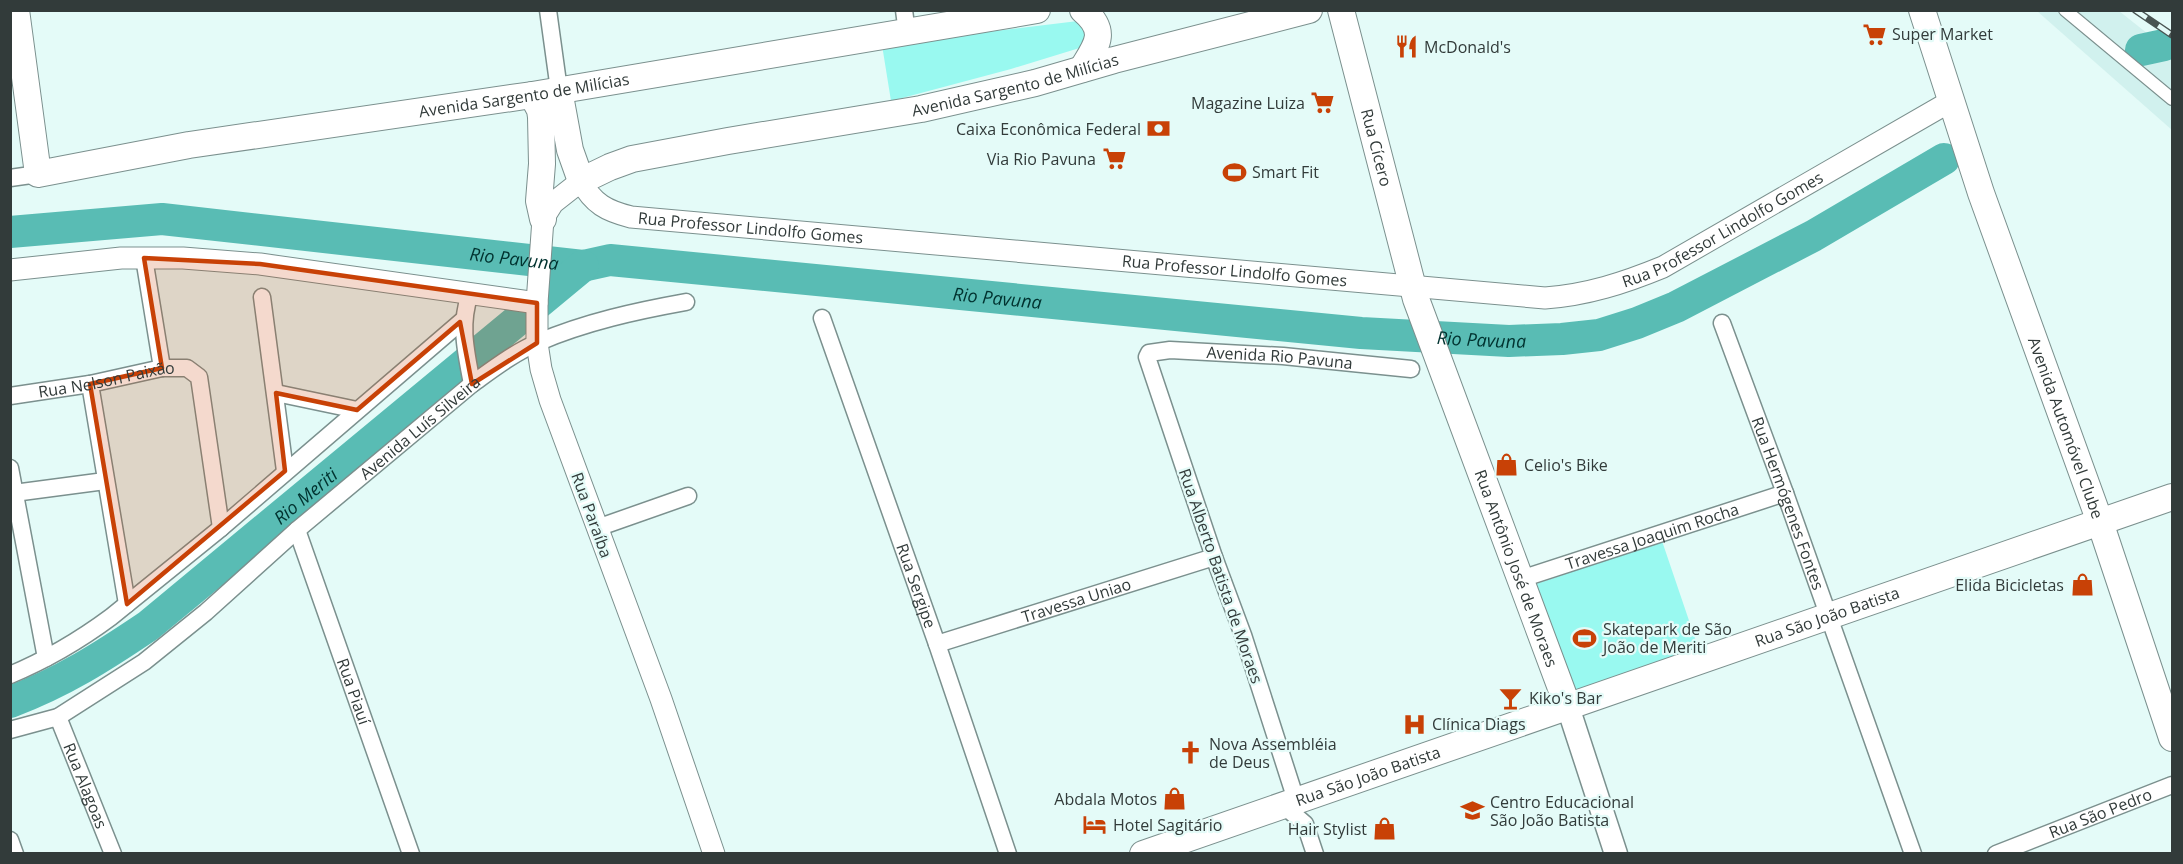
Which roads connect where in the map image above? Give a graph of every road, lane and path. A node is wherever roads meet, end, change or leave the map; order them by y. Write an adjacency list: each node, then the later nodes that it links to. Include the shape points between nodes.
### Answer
1 (16, 10): 17 (main road)
2 (548, 10): 13 (street)
3 (1037, 10): 10 (main road, Avenida Sargento de Milícias)
4 (1083, 10): 12 (main road, via 1099,32 1097,45)
5 (1250, 10): 11 (main road)
6 (1309, 10): 11 (main road, Avenida Sargento de Milícias)
7 (1341, 10): 24 (main road, Rua Cícero)
8 (1922, 10): 16 (main road, Avenida Automóvel Clube)
9 (2065, 10): 15 (street)
10 (905, 22): 13 (main road, Avenida Sargento de Milícias)
11 (1148, 51): 12 (main road, Avenida Sargento de Milícias)
12 (1082, 69): 19 (main road, Avenida Sargento de Milícias, via 921,109 632,159)
13 (559, 90): 14 (main road, Avenida Sargento de Milícias); 19 (main road, Rua Professor Lindolfo Gomes, via 570,150)
14 (532, 95): 17 (main road, Avenida Sargento de Milícias, via 189,145); 20 (main road, via 541,117 539,201)
15 (2172, 99)
16 (1954, 110): 24 (street, Rua Professor Lindolfo Gomes, via 1637,278 1590,292 1545,298); 47 (main road, Avenida Automóvel Clube)
17 (38, 174): 18 (street, Avenida Sargento de Milícias)
18 (10, 178)
19 (581, 181): 20 (street, via 553,203); 24 (street, Rua Professor Lindolfo Gomes, via 601,207 631,217)
20 (543, 219): 26 (street, Rua Paraíba)
21 (144, 258): 22 (street); 23 (street, via 260,264); 33 (street)
22 (10, 270)
23 (470, 294): 26 (street); 30 (street)
24 (1415, 294): 52 (main road, Rua Antônio José de Moraes)
25 (262, 297): 37 (street)
26 (533, 299): 31 (street, Rua Paraíba)
27 (686, 302): 31 (street, Avenida Luís Silveira, via 586,324)
28 (822, 318): 55 (street, Rua Sergipe)
29 (1722, 323): 44 (street, Rua Hermógenes Fontes)
30 (463, 328): 35 (street); 39 (street)
31 (537, 343): 35 (street, Avenida Luís Silveira); 49 (street, Rua Paraíba, via 550,400)
32 (1149, 352): 34 (street, Avenida Rio Pavuna, via 1283,356); 51 (street, Rua Alberto Batista de Moraes, via 1148,362)
33 (162, 368): 36 (street, Rua Nelson Paixão); 48 (street, Rua Nelson Paixão, via 187,368 199,377)
34 (1411, 369)
35 (471, 379): 50 (street, Avenida Luís Silveira)
36 (90, 384): 38 (street, Rua Nelson Paixão); 42 (street)
37 (276, 393): 39 (street); 41 (street)
38 (10, 396)
39 (357, 410): 41 (street)
40 (10, 468): 43 (street)
41 (285, 471): 48 (street)
42 (105, 481): 43 (street); 53 (street)
43 (14, 493): 56 (street)
44 (1785, 493): 52 (street, Travessa Joaquim Rocha); 54 (street, Rua Hermógenes Fontes)
45 (688, 496): 49 (street)
46 (2172, 497): 47 (main road, Rua São João Batista)
47 (2100, 522): 54 (main road, Rua São João Batista); 61 (main road, Avenida Automóvel Clube)
48 (221, 528): 53 (street)
49 (597, 528): 68 (street, Rua Paraíba)
50 (297, 530): 59 (street, Avenida Luís Silveira, via 144,662); 67 (street, Rua Piauí)
51 (1214, 557): 55 (street, Travessa Uniao); 63 (street, Rua Alberto Batista de Moraes)
52 (1521, 579): 58 (main road, Rua Antônio José de Moraes)
53 (126, 604): 56 (street, via 93,631)
54 (1829, 617): 58 (main road, Rua São João Batista); 73 (street, Rua Hermógenes Fontes)
55 (937, 644): 69 (street, Rua Sergipe)
56 (46, 658): 57 (street)
57 (10, 675)
58 (1568, 707): 63 (main road, Rua São João Batista); 72 (main road, Rua Antônio José de Moraes)
59 (58, 717): 60 (street, Avenida Luís Silveira); 65 (street, Rua Alagoas)
60 (10, 730)
61 (2172, 738)
62 (2172, 785): 74 (street, Rua São Pedro)
63 (1299, 806): 70 (main road, Rua São João Batista); 71 (street, Rua Alberto Batista de Moraes)
64 (10, 840): 66 (street)
65 (112, 853)
66 (15, 854)
67 (411, 854)
68 (714, 854)
69 (1008, 854)
70 (1143, 854)
71 (1315, 854)
72 (1616, 854)
73 (1913, 854)
74 (1996, 854)

